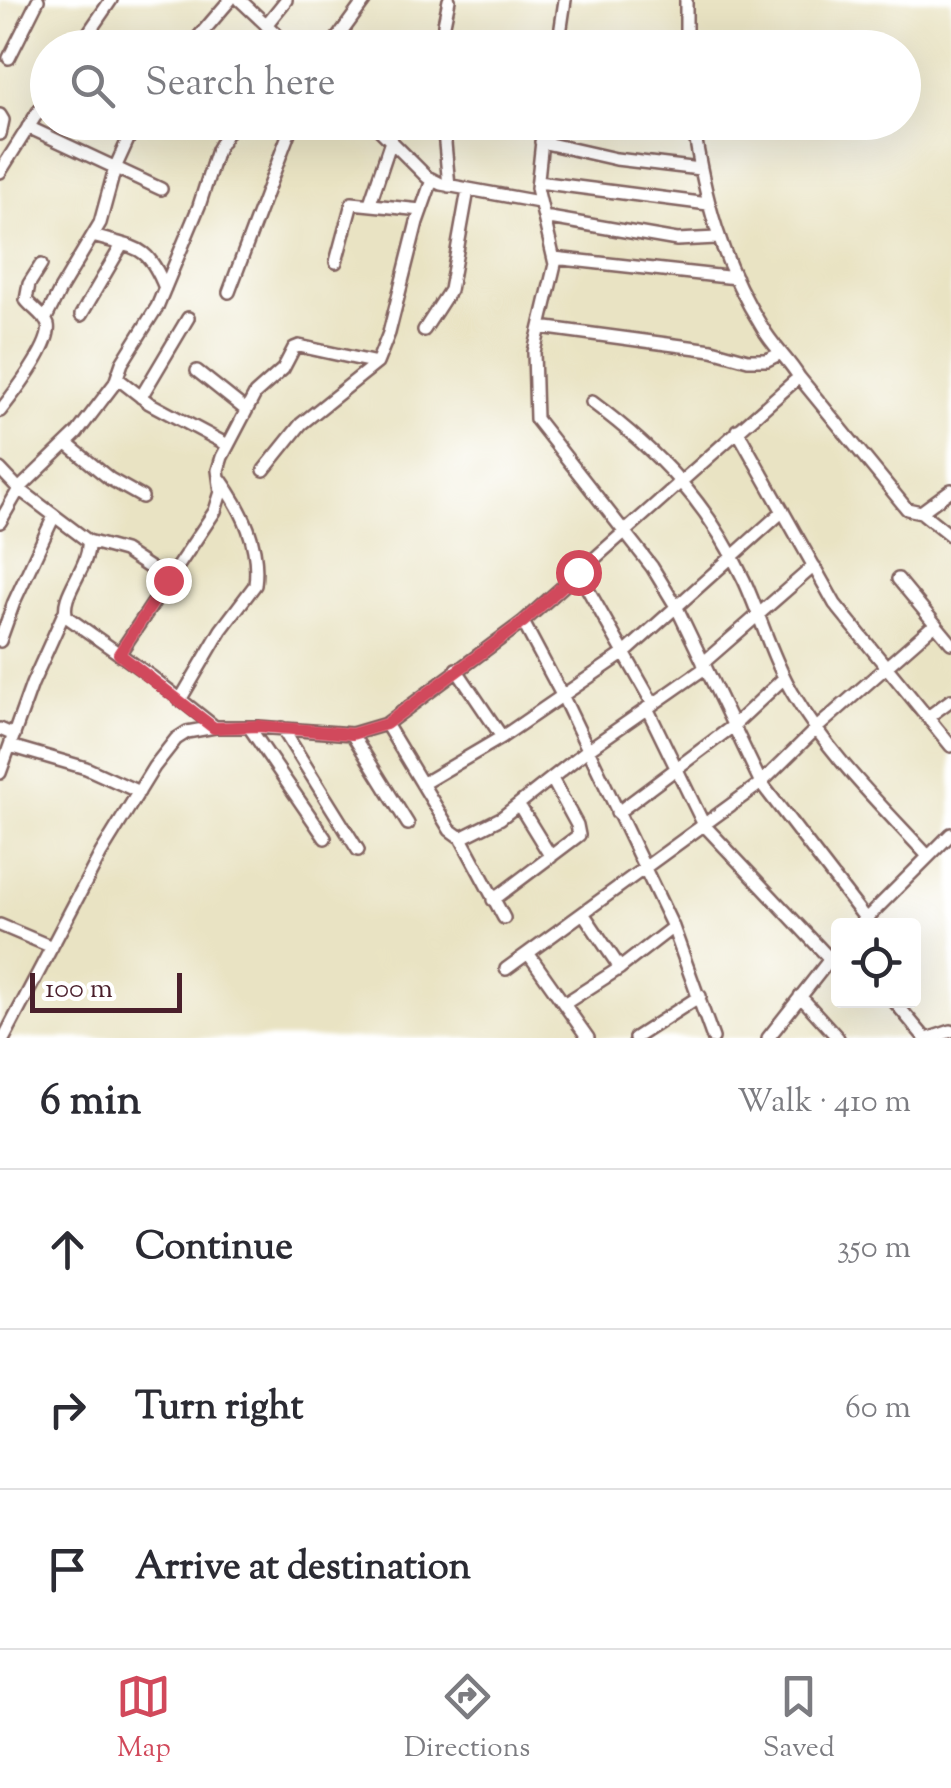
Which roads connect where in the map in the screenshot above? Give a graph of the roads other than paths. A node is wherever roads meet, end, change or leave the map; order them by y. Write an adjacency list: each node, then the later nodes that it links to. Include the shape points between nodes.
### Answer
1 (38, 0): 18 (street)
2 (111, 0): 11 (street)
3 (230, 0): 12 (street)
4 (240, 0): 10 (street)
5 (286, 0): 10 (street)
6 (365, 0): 14 (street)
7 (448, 0): 15 (street)
8 (566, 0): 16 (street)
9 (686, 0): 17 (street)
10 (266, 24): 13 (street)
11 (90, 30)
12 (204, 30)
13 (272, 30)
14 (343, 30)
15 (444, 30)
16 (563, 30)
17 (686, 30)
18 (9, 58)
19 (0, 115): 22 (street)
20 (30, 125): 21 (street)
21 (28, 128): 33 (street)
22 (0, 134)
23 (54, 140): 31 (street)
24 (128, 140): 31 (street)
25 (223, 140): 51 (street)
26 (286, 140): 52 (street)
27 (445, 140): 36 (street)
28 (696, 140): 32 (street)
29 (391, 141): 34 (street); 40 (street)
30 (541, 142): 32 (street); 35 (street)
31 (115, 168): 37 (street); 44 (street)
32 (700, 168): 41 (street)
33 (1, 170)
34 (432, 180): 36 (street); 42 (street)
35 (538, 182): 39 (street); 41 (street)
36 (449, 186): 38 (street)
37 (161, 188)
38 (468, 190): 39 (street); 57 (street, via 450,290)
39 (539, 202): 43 (street)
40 (370, 203): 42 (street); 48 (street, via 349,209)
41 (708, 204): 45 (street)
42 (421, 210): 59 (street)
43 (544, 217): 45 (street, via 677,240); 47 (street)
44 (93, 236): 46 (street); 55 (street)
45 (716, 238): 50 (street)
46 (122, 245): 51 (street, via 150,257); 53 (street)
47 (554, 258): 50 (street); 56 (street)
48 (336, 262)
49 (41, 265): 55 (street, via 26,300)
50 (736, 278): 58 (street)
51 (165, 288): 62 (street)
52 (229, 292)
53 (81, 315)
54 (188, 318): 63 (street)
55 (46, 320): 66 (street, via 45,340)
56 (540, 327): 58 (street, via 748,360); 81 (street, via 532,367 536,419)
57 (424, 330)
58 (781, 353): 61 (street)
59 (377, 363): 65 (street, via 296,346); 71 (street, via 302,424)
60 (197, 371): 65 (street)
61 (798, 377): 67 (street); 78 (street, via 908,509)
62 (117, 378): 63 (street); 68 (street)
63 (140, 397): 69 (street)
64 (592, 402): 73 (street)
65 (246, 410): 69 (street)
66 (0, 412)
67 (737, 430): 73 (street); 77 (street)
68 (66, 444): 74 (street); 76 (street)
69 (228, 445): 72 (street)
70 (0, 468): 74 (street)
71 (264, 470)
72 (219, 476): 88 (street, via 215,510); 103 (street, via 251,538 255,585)
73 (681, 478): 81 (street); 84 (street)
74 (19, 488): 79 (street); 80 (street)
75 (951, 490): 78 (street)
76 (142, 497)
77 (783, 511): 84 (street); 85 (street)
78 (921, 512): 82 (street)
79 (54, 516): 83 (street); 94 (street)
80 (0, 522)
81 (624, 529): 86 (street); 89 (street)
82 (951, 536)
83 (88, 541): 88 (street, via 124,551); 90 (street)
84 (731, 555): 89 (street); 91 (street)
85 (814, 566): 91 (street); 100 (street, via 834,604)
86 (578, 572): 92 (street); 96 (street)
87 (898, 579): 93 (street)
88 (168, 580): 97 (street)
89 (677, 608): 96 (street); 98 (street)
90 (64, 613): 97 (street); 116 (street)
91 (757, 614): 98 (street); 101 (street)
92 (523, 622): 99 (street); 102 (street)
93 (935, 624): 95 (street); 100 (street)
94 (0, 641)
95 (951, 643)
96 (626, 652): 102 (street); 105 (street)
97 (119, 654): 103 (street)
98 (704, 665): 105 (street); 108 (street)
99 (456, 670): 107 (street); 115 (street)
100 (886, 670): 106 (street); 113 (street)
101 (784, 678): 108 (street); 113 (street)
102 (563, 697): 115 (street); 118 (street)
103 (180, 700): 110 (street)
104 (951, 700): 106 (street)
105 (650, 706): 118 (street); 119 (street)
106 (928, 717): 117 (street)
107 (386, 724): 114 (street); 123 (street)
108 (733, 726): 119 (street); 122 (street)
109 (249, 727): 110 (street); 111 (street); 130 (street)
110 (214, 728): 124 (street, via 176,739)
111 (282, 728): 114 (street); 132 (street)
112 (0, 729): 116 (street)
113 (816, 730): 122 (street); 133 (street)
114 (352, 734): 127 (street)
115 (502, 737): 123 (street)
116 (12, 741): 120 (street); 124 (street)
117 (951, 746)
118 (586, 750): 121 (street); 126 (street)
119 (677, 769): 126 (street); 128 (street)
120 (0, 772)
121 (552, 780): 125 (street); 134 (street, via 580,831)
122 (761, 783): 128 (street); 139 (street)
123 (422, 784): 131 (street)
124 (138, 792): 143 (street)
125 (518, 804): 131 (street); 134 (street)
126 (617, 812): 135 (street)
127 (408, 824)
128 (704, 825): 135 (street); 144 (street)
129 (951, 834): 133 (street)
130 (324, 838)
131 (461, 838): 136 (street)
132 (358, 850)
133 (928, 856): 140 (street)
134 (551, 857): 136 (street)
135 (645, 869): 137 (street); 142 (street)
136 (493, 900): 138 (street)
137 (583, 913): 145 (street); 147 (street)
138 (504, 918)
139 (859, 918)
140 (866, 918)
141 (0, 926): 143 (street)
142 (673, 928): 147 (street); 149 (street)
143 (52, 947): 154 (street)
144 (831, 951)
145 (528, 953): 148 (street); 151 (street)
146 (831, 958): 150 (street)
147 (620, 968): 151 (street)
148 (506, 969)
149 (700, 996): 156 (street); 157 (street)
150 (800, 996): 158 (street); 159 (street)
151 (564, 1004): 155 (street)
152 (901, 1008): 160 (street)
153 (950, 1034): 160 (street)
154 (4, 1038)
155 (588, 1038)
156 (636, 1038)
157 (713, 1038)
158 (768, 1038)
159 (838, 1038)
160 (927, 1038)

